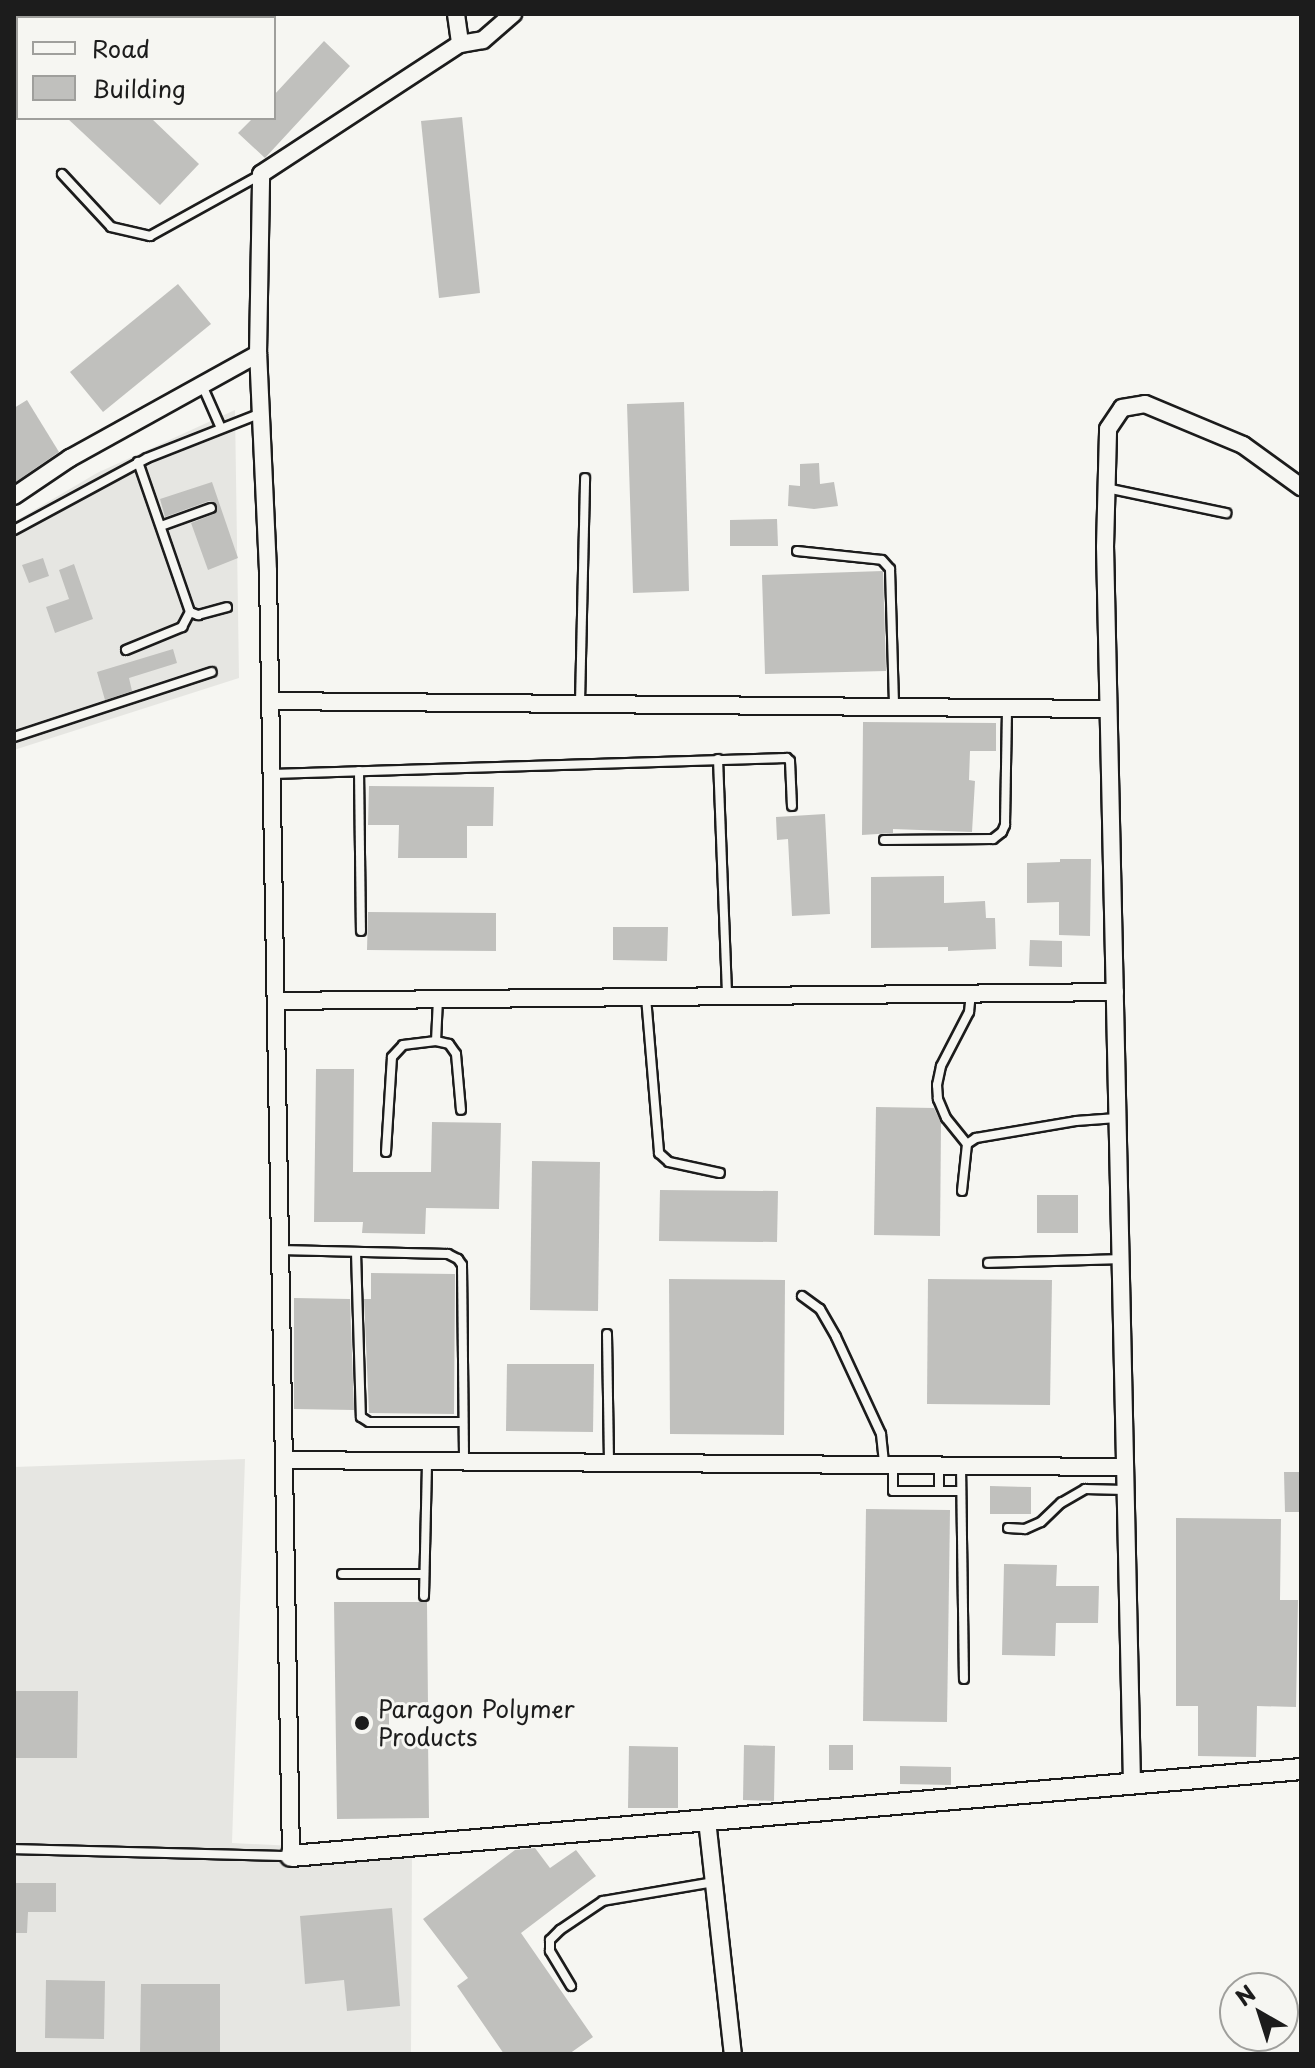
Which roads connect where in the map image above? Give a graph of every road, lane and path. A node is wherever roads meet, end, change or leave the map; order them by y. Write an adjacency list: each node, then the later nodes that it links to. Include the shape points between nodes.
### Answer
1 (456, 14): 3 (street)
2 (513, 14): 3 (street, via 483,40)
3 (460, 44): 5 (street)
4 (62, 174): 5 (lane, via 111,227 150,236)
5 (261, 174): 6 (street)
6 (258, 354): 7 (street); 8 (street)
7 (202, 385): 9 (lane); 14 (street, via 70,458)
8 (261, 413): 9 (lane); 24 (street)
9 (220, 426): 10 (lane)
10 (138, 462): 17 (lane); 18 (lane)
11 (585, 478): 25 (lane)
12 (1301, 487): 13 (street, via 1243,445 1145,404 1122,408 1108,429)
13 (1105, 488): 16 (lane); 28 (street)
14 (14, 496)
15 (211, 508): 17 (lane)
16 (1226, 513)
17 (161, 526): 21 (lane)
18 (14, 530)
19 (797, 551): 26 (lane, via 882,560 890,569)
20 (227, 607): 21 (lane, via 198,615)
21 (190, 612): 22 (lane, via 182,627)
22 (126, 650)
23 (212, 672): 29 (lane)
24 (270, 701): 25 (street); 32 (street)
25 (580, 704): 26 (street)
26 (894, 707): 27 (street)
27 (1007, 708): 28 (street); 34 (lane, via 1002,832 993,839)
28 (1108, 709): 36 (street)
29 (14, 737)
30 (718, 759): 31 (lane); 33 (lane, via 788,759); 38 (lane)
31 (359, 771): 32 (lane); 35 (lane)
32 (272, 774): 41 (street)
33 (792, 806)
34 (884, 840)
35 (361, 931)
36 (1115, 992): 37 (street); 44 (street)
37 (971, 994): 38 (street); 45 (lane, via 969,1012 937,1085 946,1118)
38 (727, 996): 39 (street)
39 (646, 997): 40 (street); 47 (lane, via 659,1153 669,1162)
40 (438, 999): 41 (street); 42 (lane)
41 (276, 1001): 49 (street)
42 (436, 1041): 43 (lane, via 449,1044 456,1054); 46 (lane, via 403,1045 392,1057)
43 (461, 1110)
44 (1118, 1118): 45 (lane, via 976,1138); 51 (street)
45 (967, 1144): 48 (lane)
46 (386, 1152)
47 (720, 1173)
48 (962, 1191)
49 (280, 1250): 50 (lane); 56 (street)
50 (356, 1252): 55 (lane, via 448,1254 462,1265); 55 (lane, via 361,1417 369,1422)
51 (1121, 1259): 52 (lane); 63 (street)
52 (988, 1263)
53 (802, 1296): 60 (lane, via 820,1309 836,1337 881,1434)
54 (607, 1334): 59 (lane)
55 (463, 1422): 58 (lane)
56 (284, 1460): 57 (street); 76 (street)
57 (427, 1461): 58 (street); 69 (lane)
58 (464, 1462): 59 (street)
59 (609, 1463): 60 (street)
60 (888, 1465): 61 (street); 65 (lane, via 893,1491)
61 (939, 1465): 62 (street); 65 (lane)
62 (961, 1466): 63 (street); 66 (lane)
63 (1125, 1467): 64 (street)
64 (1126, 1490): 67 (lane, via 1085,1489 1041,1522 1025,1529); 73 (street)
65 (939, 1491): 66 (lane)
66 (961, 1491): 71 (lane)
67 (1008, 1528)
68 (342, 1574): 69 (lane)
69 (423, 1574): 70 (lane)
70 (424, 1596)
71 (964, 1679)
72 (1301, 1769): 73 (street)
73 (1132, 1783): 74 (street)
74 (707, 1820): 76 (street); 77 (street)
75 (14, 1849): 76 (lane)
76 (291, 1856)
77 (714, 1882): 78 (lane, via 603,1901 560,1930 550,1940 550,1951); 79 (street)
78 (571, 1986)
79 (733, 2054)

